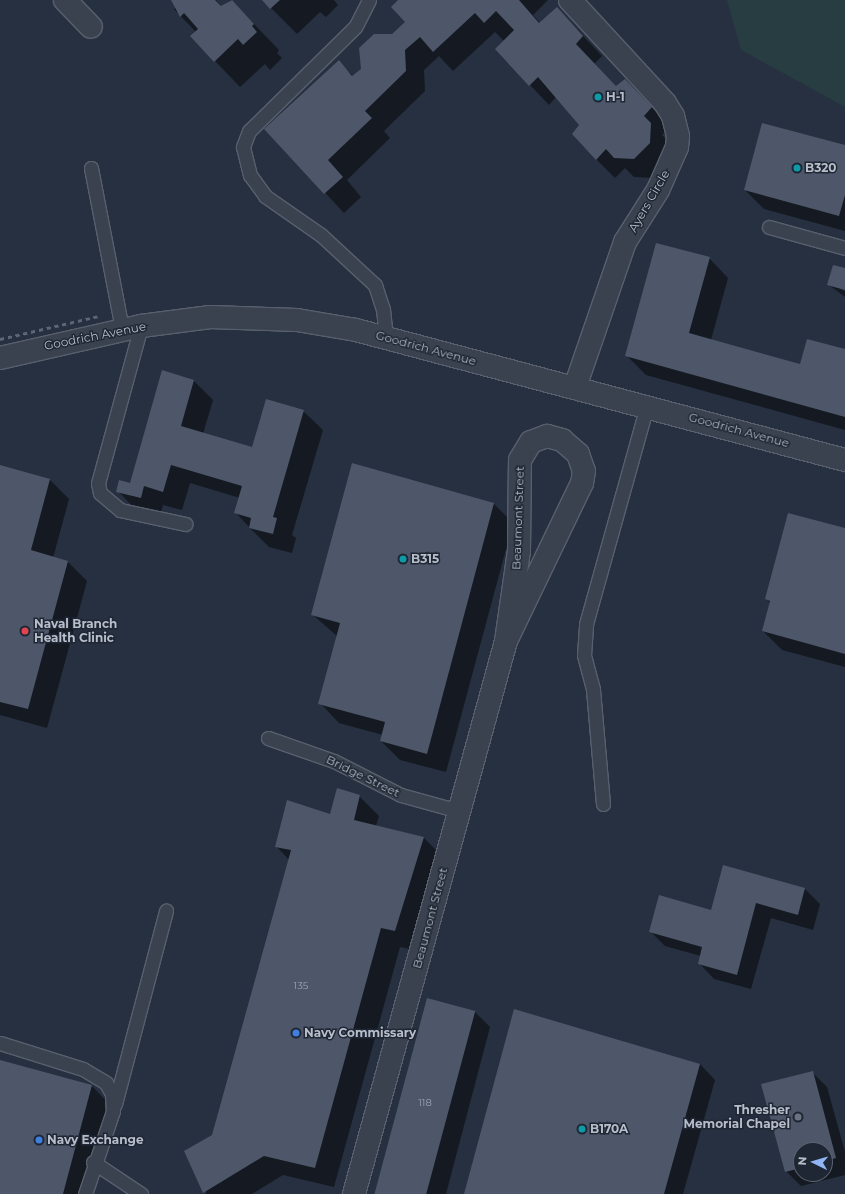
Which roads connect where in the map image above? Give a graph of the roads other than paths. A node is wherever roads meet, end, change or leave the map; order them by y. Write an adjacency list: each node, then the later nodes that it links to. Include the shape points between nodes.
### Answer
1 (65, 0): 4 (street)
2 (369, 0): 9 (lane, via 355,27 249,131 243,147 250,175 265,196 320,235 375,285 383,309)
3 (570, 0): 11 (street, Ayers Circle, via 665,103 674,116 678,136 677,147 658,190 626,242)
4 (91, 27)
5 (91, 168): 8 (lane)
6 (769, 227): 7 (lane)
7 (845, 248)
8 (132, 328): 9 (street, Goodrich Avenue, via 210,317 270,317 329,324); 10 (street, Goodrich Avenue); 14 (lane, via 98,483 100,493 120,510)
9 (386, 338): 11 (street, Goodrich Avenue)
10 (0, 358)
11 (575, 387): 12 (street, Goodrich Avenue)
12 (647, 405): 13 (street, Goodrich Avenue); 17 (lane, via 586,624 584,655 593,689)
13 (845, 460)
14 (186, 524)
15 (506, 641): 15 (street, Beaumont Street, via 582,483 584,471 578,454 562,440 547,436 531,442 520,460 519,550); 18 (street, Beaumont Street)
16 (268, 738): 18 (lane, Bridge Street, via 334,761 401,795)
17 (603, 804)
18 (459, 811): 25 (street, Beaumont Street)
19 (166, 910): 21 (lane)
20 (0, 1043): 21 (lane, via 83,1069 106,1083 112,1094)
21 (113, 1111): 22 (lane)
22 (94, 1162): 23 (lane); 24 (lane)
23 (85, 1194)
24 (141, 1194)
25 (354, 1194)

